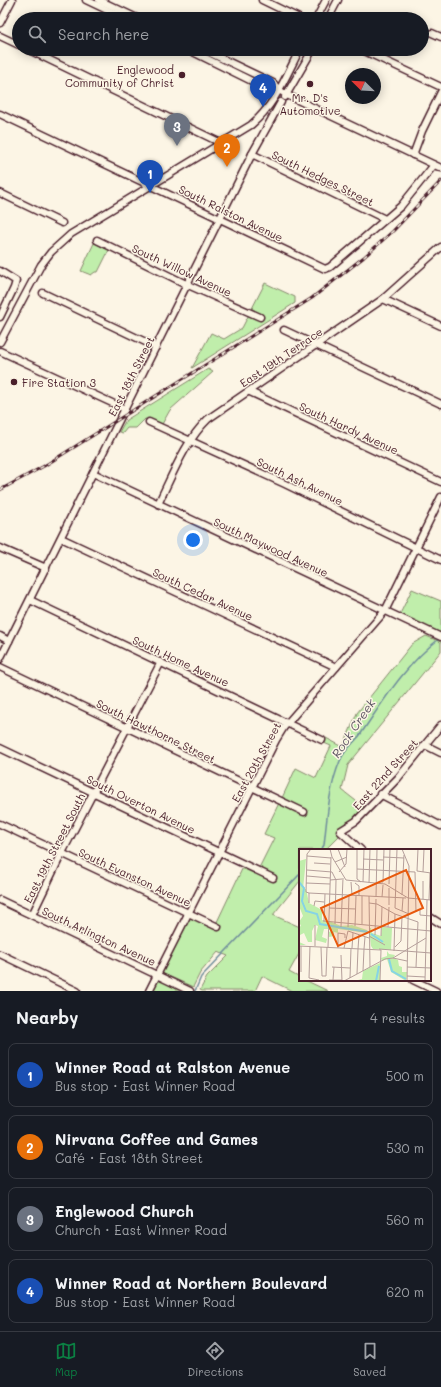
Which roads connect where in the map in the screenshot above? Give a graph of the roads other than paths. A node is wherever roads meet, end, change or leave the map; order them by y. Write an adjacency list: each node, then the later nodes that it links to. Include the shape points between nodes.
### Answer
1 (12, 0): 12 (street)
2 (86, 0): 7 (street)
3 (100, 0): 8 (street)
4 (262, 0): 9 (street)
5 (326, 0): 10 (street)
6 (338, 0): 11 (street)
7 (111, 12)
8 (125, 12)
9 (287, 12)
10 (320, 12)
11 (332, 12)
12 (0, 23)
13 (432, 33): 15 (street)
14 (0, 36): 16 (street)
15 (441, 37)
16 (12, 42)
17 (41, 56): 32 (street)
18 (201, 56): 24 (street)
19 (217, 56): 23 (street)
20 (296, 56): 26 (street)
21 (309, 56): 28 (street)
22 (375, 56): 25 (street)
23 (236, 65): 24 (street); 26 (street, via 273,83)
24 (234, 72): 26 (street, via 270,90)
25 (441, 87)
26 (279, 90): 28 (street); 31 (street)
27 (441, 92): 34 (street)
28 (287, 95): 29 (street); 34 (street)
29 (281, 102): 31 (street); 33 (street, East 18th Street)
30 (0, 114): 38 (street, South Ralston Avenue)
31 (262, 116): 32 (street)
32 (221, 143): 37 (street)
33 (252, 154): 41 (street, East 18th Street); 42 (street, South Hedges Street)
34 (413, 155): 35 (street)
35 (434, 165): 36 (street); 42 (street, via 412,194)
36 (441, 168)
37 (167, 176): 38 (street); 40 (street)
38 (152, 185): 40 (street, South Ralston Avenue); 54 (street, via 71,234 51,252 33,277)
39 (0, 193): 43 (street)
40 (167, 193): 41 (street, South Ralston Avenue)
41 (220, 219): 42 (street, South Ralston Avenue, via 323,268 330,267); 47 (street, East 18th Street)
42 (385, 219)
43 (62, 223)
44 (96, 240): 47 (street, South Willow Avenue)
45 (441, 247): 49 (street, East 19th Terrace)
46 (0, 271): 50 (street, via 16,281)
47 (188, 285): 51 (street, South Willow Avenue); 56 (street, East 18th Street)
48 (42, 293): 56 (street)
49 (383, 299): 52 (street); 55 (street, East 19th Terrace)
50 (0, 317)
51 (260, 317)
52 (441, 326)
53 (284, 330): 55 (street)
54 (0, 342)
55 (316, 346): 58 (street, East 19th Terrace); 59 (street)
56 (156, 347): 60 (street, East 18th Street)
57 (0, 351): 60 (street)
58 (250, 392): 62 (street, East 19th Terrace, via 208,419); 64 (street, South Hardy Avenue)
59 (441, 404)
60 (125, 409): 63 (street, East 18th Street)
61 (149, 422): 62 (street, South Ash Avenue)
62 (190, 441): 66 (street, East 19th Terrace); 69 (street, South Ash Avenue, via 285,484)
63 (93, 473): 66 (street, South Maywood Avenue); 67 (street, East 18th Street)
64 (441, 482)
65 (441, 497): 69 (street, East 20th Street)
66 (158, 504): 73 (street, South Maywood Avenue)
67 (61, 538): 71 (street, East 18th Street); 80 (street, South Cedar Avenue)
68 (0, 548): 71 (street)
69 (416, 549): 70 (street, South Ash Avenue); 73 (street, East 20th Street)
70 (441, 560)
71 (46, 568): 72 (street, East 18th Street)
72 (30, 600): 76 (street, East 18th Street); 78 (street, South Home Avenue)
73 (385, 611): 75 (street, South Maywood Avenue); 80 (street, East 20th Street)
74 (0, 636): 76 (street)
75 (441, 637)
76 (9, 641): 77 (street, East 18th Street)
77 (0, 659)
78 (161, 662): 81 (street, South Home Avenue); 83 (street, East 19th Street South)
79 (0, 667): 83 (street, South Hawthorne Street)
80 (336, 667): 81 (street, East 20th Street)
81 (288, 723): 84 (street, South Home Avenue); 88 (street, East 20th Street, via 276,740)
82 (441, 725): 85 (street, East 22nd Street)
83 (126, 728): 88 (street, South Hawthorne Street); 89 (street, East 19th Street South)
84 (322, 740)
85 (425, 745): 87 (street); 90 (street, East 22nd Street, via 398,778)
86 (0, 748): 89 (street, South Overton Avenue)
87 (441, 752)
88 (252, 787): 91 (street, South Hawthorne Street); 95 (street, East 20th Street)
89 (93, 792): 95 (street, South Overton Avenue); 96 (street, East 19th Street South)
90 (380, 794): 93 (street); 94 (street, East 22nd Street, via 356,821 340,831)
91 (304, 812)
92 (0, 824): 96 (street, South Evanston Avenue)
93 (441, 826)
94 (360, 849)
95 (219, 852): 97 (street, South Overton Avenue); 99 (street, East 20th Street)
96 (62, 853): 99 (street, South Evanston Avenue); 100 (street, East 19th Street South)
97 (273, 878)
98 (0, 900): 100 (street, South Arlington Avenue)
99 (188, 914): 103 (street, South Evanston Avenue); 105 (street, East 20th Street)
100 (32, 915): 105 (street, South Arlington Avenue)
101 (431, 918): 102 (street)
102 (441, 924)
103 (218, 927)
104 (0, 954): 108 (street)
105 (157, 975): 107 (street, South Arlington Avenue); 109 (street, East 20th Street)
106 (415, 981): 110 (street)
107 (189, 990)
108 (76, 991)
109 (149, 991)
110 (436, 991)

